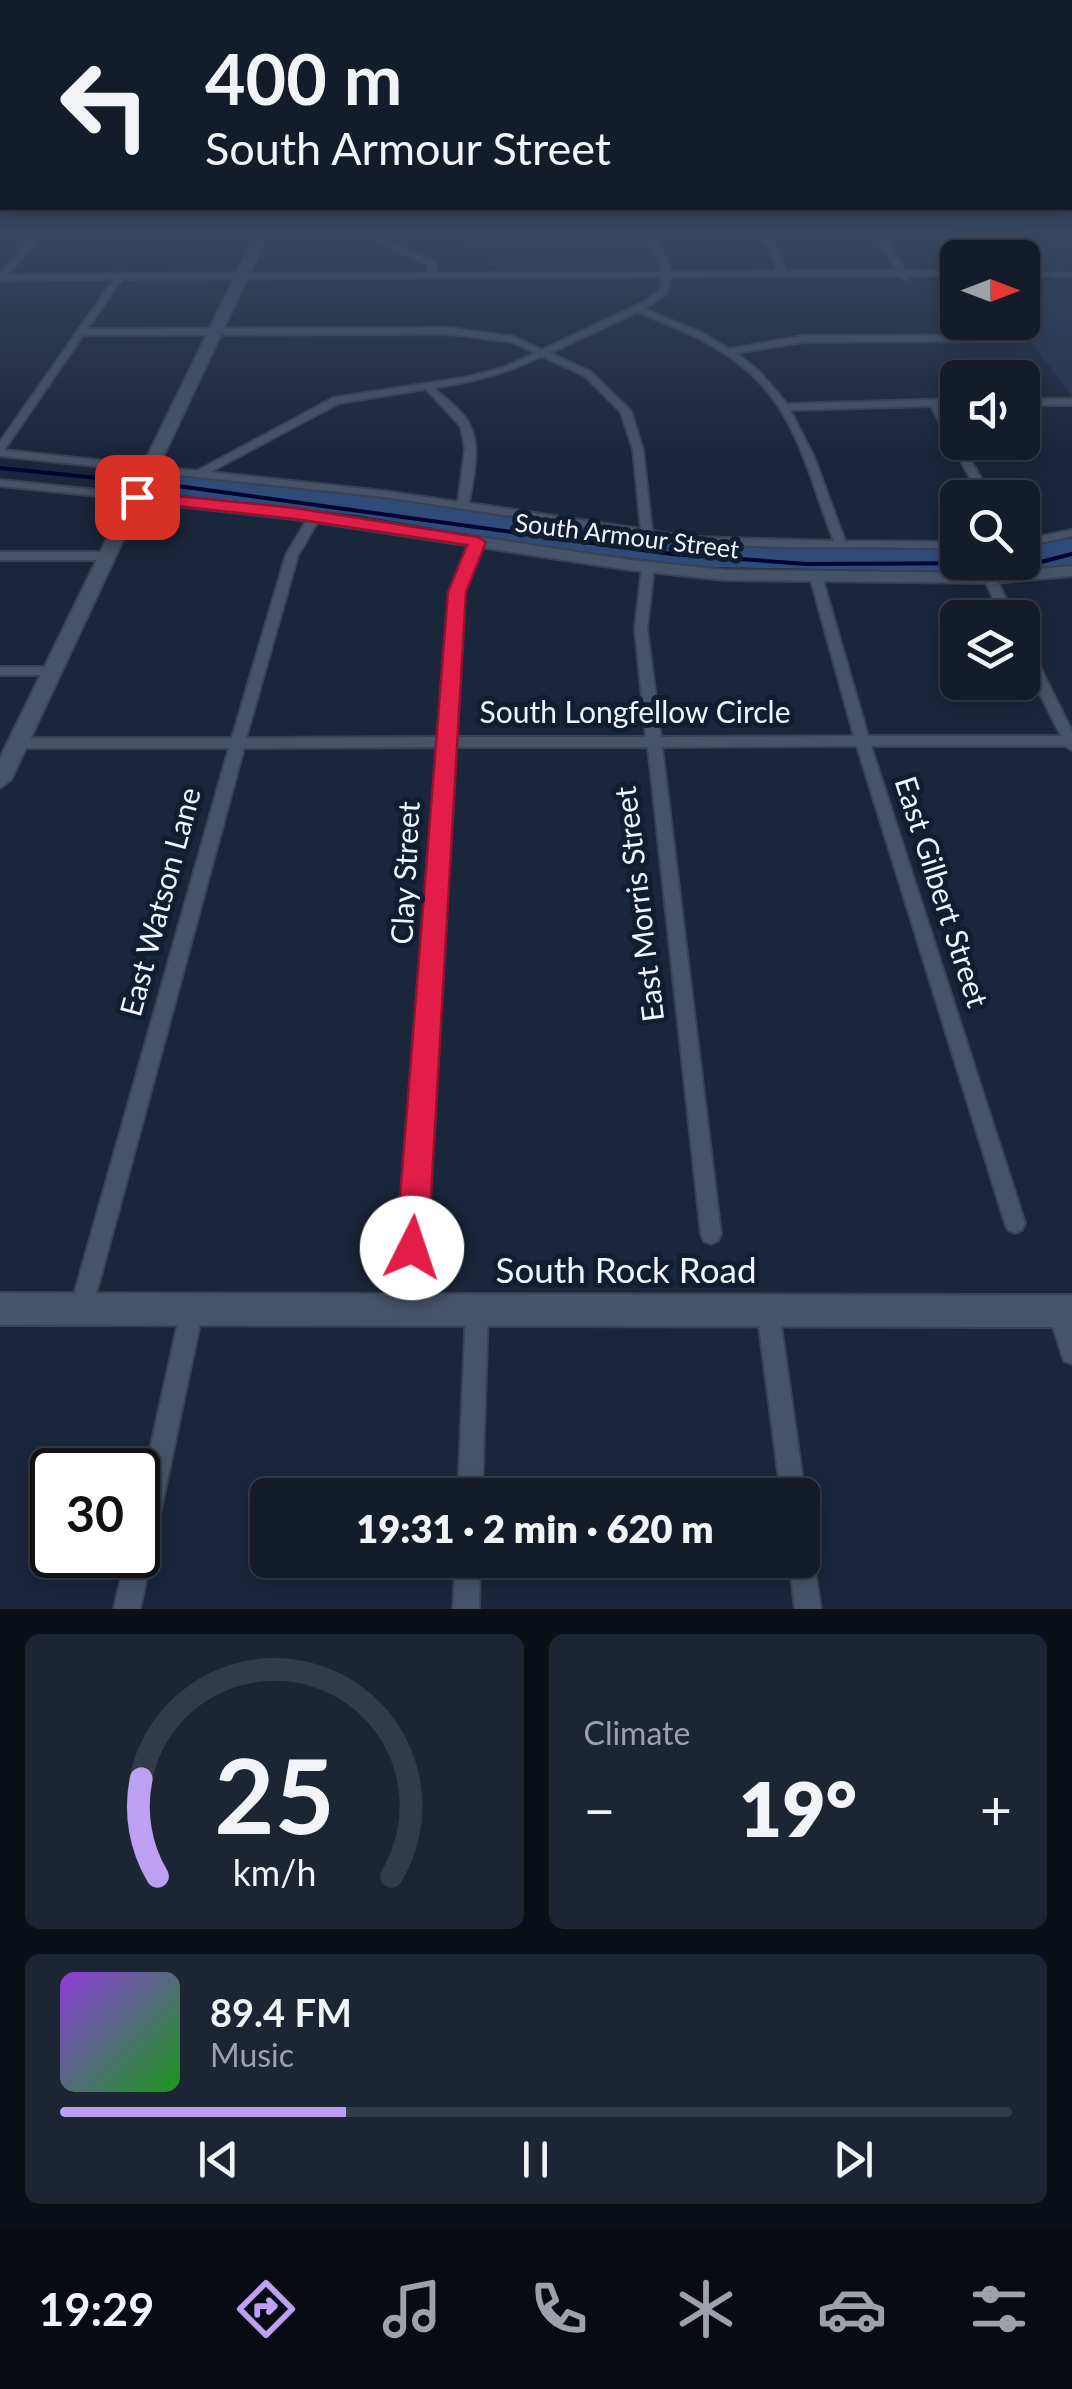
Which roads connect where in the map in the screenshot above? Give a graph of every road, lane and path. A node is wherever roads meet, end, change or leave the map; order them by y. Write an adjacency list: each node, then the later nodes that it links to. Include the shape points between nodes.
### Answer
1 (99, 305): 5 (street)
2 (229, 305): 6 (street)
3 (645, 305): 4 (street)
4 (637, 309): 8 (street); 9 (street)
5 (80, 332): 6 (street); 16 (street)
6 (216, 332): 8 (street, via 450,331 500,336); 17 (street)
7 (940, 339): 9 (street, via 804,340)
8 (544, 352): 10 (street, via 469,380); 25 (street, via 588,374 626,412 638,450)
9 (726, 352): 15 (street)
10 (426, 385): 18 (street, via 336,400); 22 (street, via 469,434)
11 (934, 402): 12 (street); 15 (street); 19 (street)
12 (940, 402)
13 (1040, 403): 14 (street)
14 (1071, 404)
15 (784, 406): 28 (street)
16 (0, 451): 17 (street, South Armour Street)
17 (151, 468): 18 (street, South Armour Street); 21 (street)
18 (201, 473): 22 (street, South Armour Street)
19 (977, 480)
20 (0, 484): 21 (street, South Armour Street)
21 (137, 497): 23 (street, South Armour Street); 31 (street)
22 (463, 505): 25 (street, South Armour Street)
23 (315, 516): 27 (street, South Armour Street); 42 (street, East Watson Lane, via 292,555)
24 (1072, 533): 26 (street)
25 (647, 534): 28 (street, South Armour Street)
26 (1040, 540)
27 (478, 542): 32 (street, South Armour Street); 43 (street, Clay Street, via 457,592)
28 (841, 544): 29 (street, South Armour Street)
29 (940, 545)
30 (0, 556): 31 (street)
31 (109, 556): 38 (street)
32 (648, 566): 35 (street, South Armour Street); 40 (street, East Morris Street, via 641,630)
33 (1072, 571): 34 (street, South Armour Street)
34 (1040, 574)
35 (816, 577): 36 (street, South Armour Street); 41 (street, East Gilbert Street)
36 (940, 578)
37 (0, 671): 38 (street)
38 (53, 671): 45 (street)
39 (1040, 680): 44 (street)
40 (654, 740): 41 (street, South Longfellow Circle); 43 (street, South Longfellow Circle); 48 (street, East Morris Street)
41 (862, 740): 44 (street, South Longfellow Circle); 47 (street, East Gilbert Street)
42 (236, 742): 43 (street, South Longfellow Circle); 45 (street, South Longfellow Circle); 50 (street, East Watson Lane)
43 (446, 742): 52 (street, Clay Street)
44 (1071, 742)
45 (18, 743): 46 (street)
46 (0, 780)
47 (1015, 1223)
48 (711, 1234)
49 (0, 1309): 50 (street, South Rock Road)
50 (81, 1309): 51 (street, South Rock Road)
51 (192, 1310): 52 (street, South Rock Road); 61 (street)
52 (408, 1310): 53 (street, South Rock Road)
53 (477, 1310): 54 (street, South Rock Road); 57 (street)
54 (768, 1311): 55 (street, South Rock Road); 58 (street)
55 (1066, 1312): 56 (street)
56 (1072, 1353)
57 (471, 1478)
58 (791, 1478)
59 (467, 1578): 62 (street)
60 (804, 1578): 63 (street)
61 (127, 1609)
62 (466, 1609)
63 (808, 1609)

